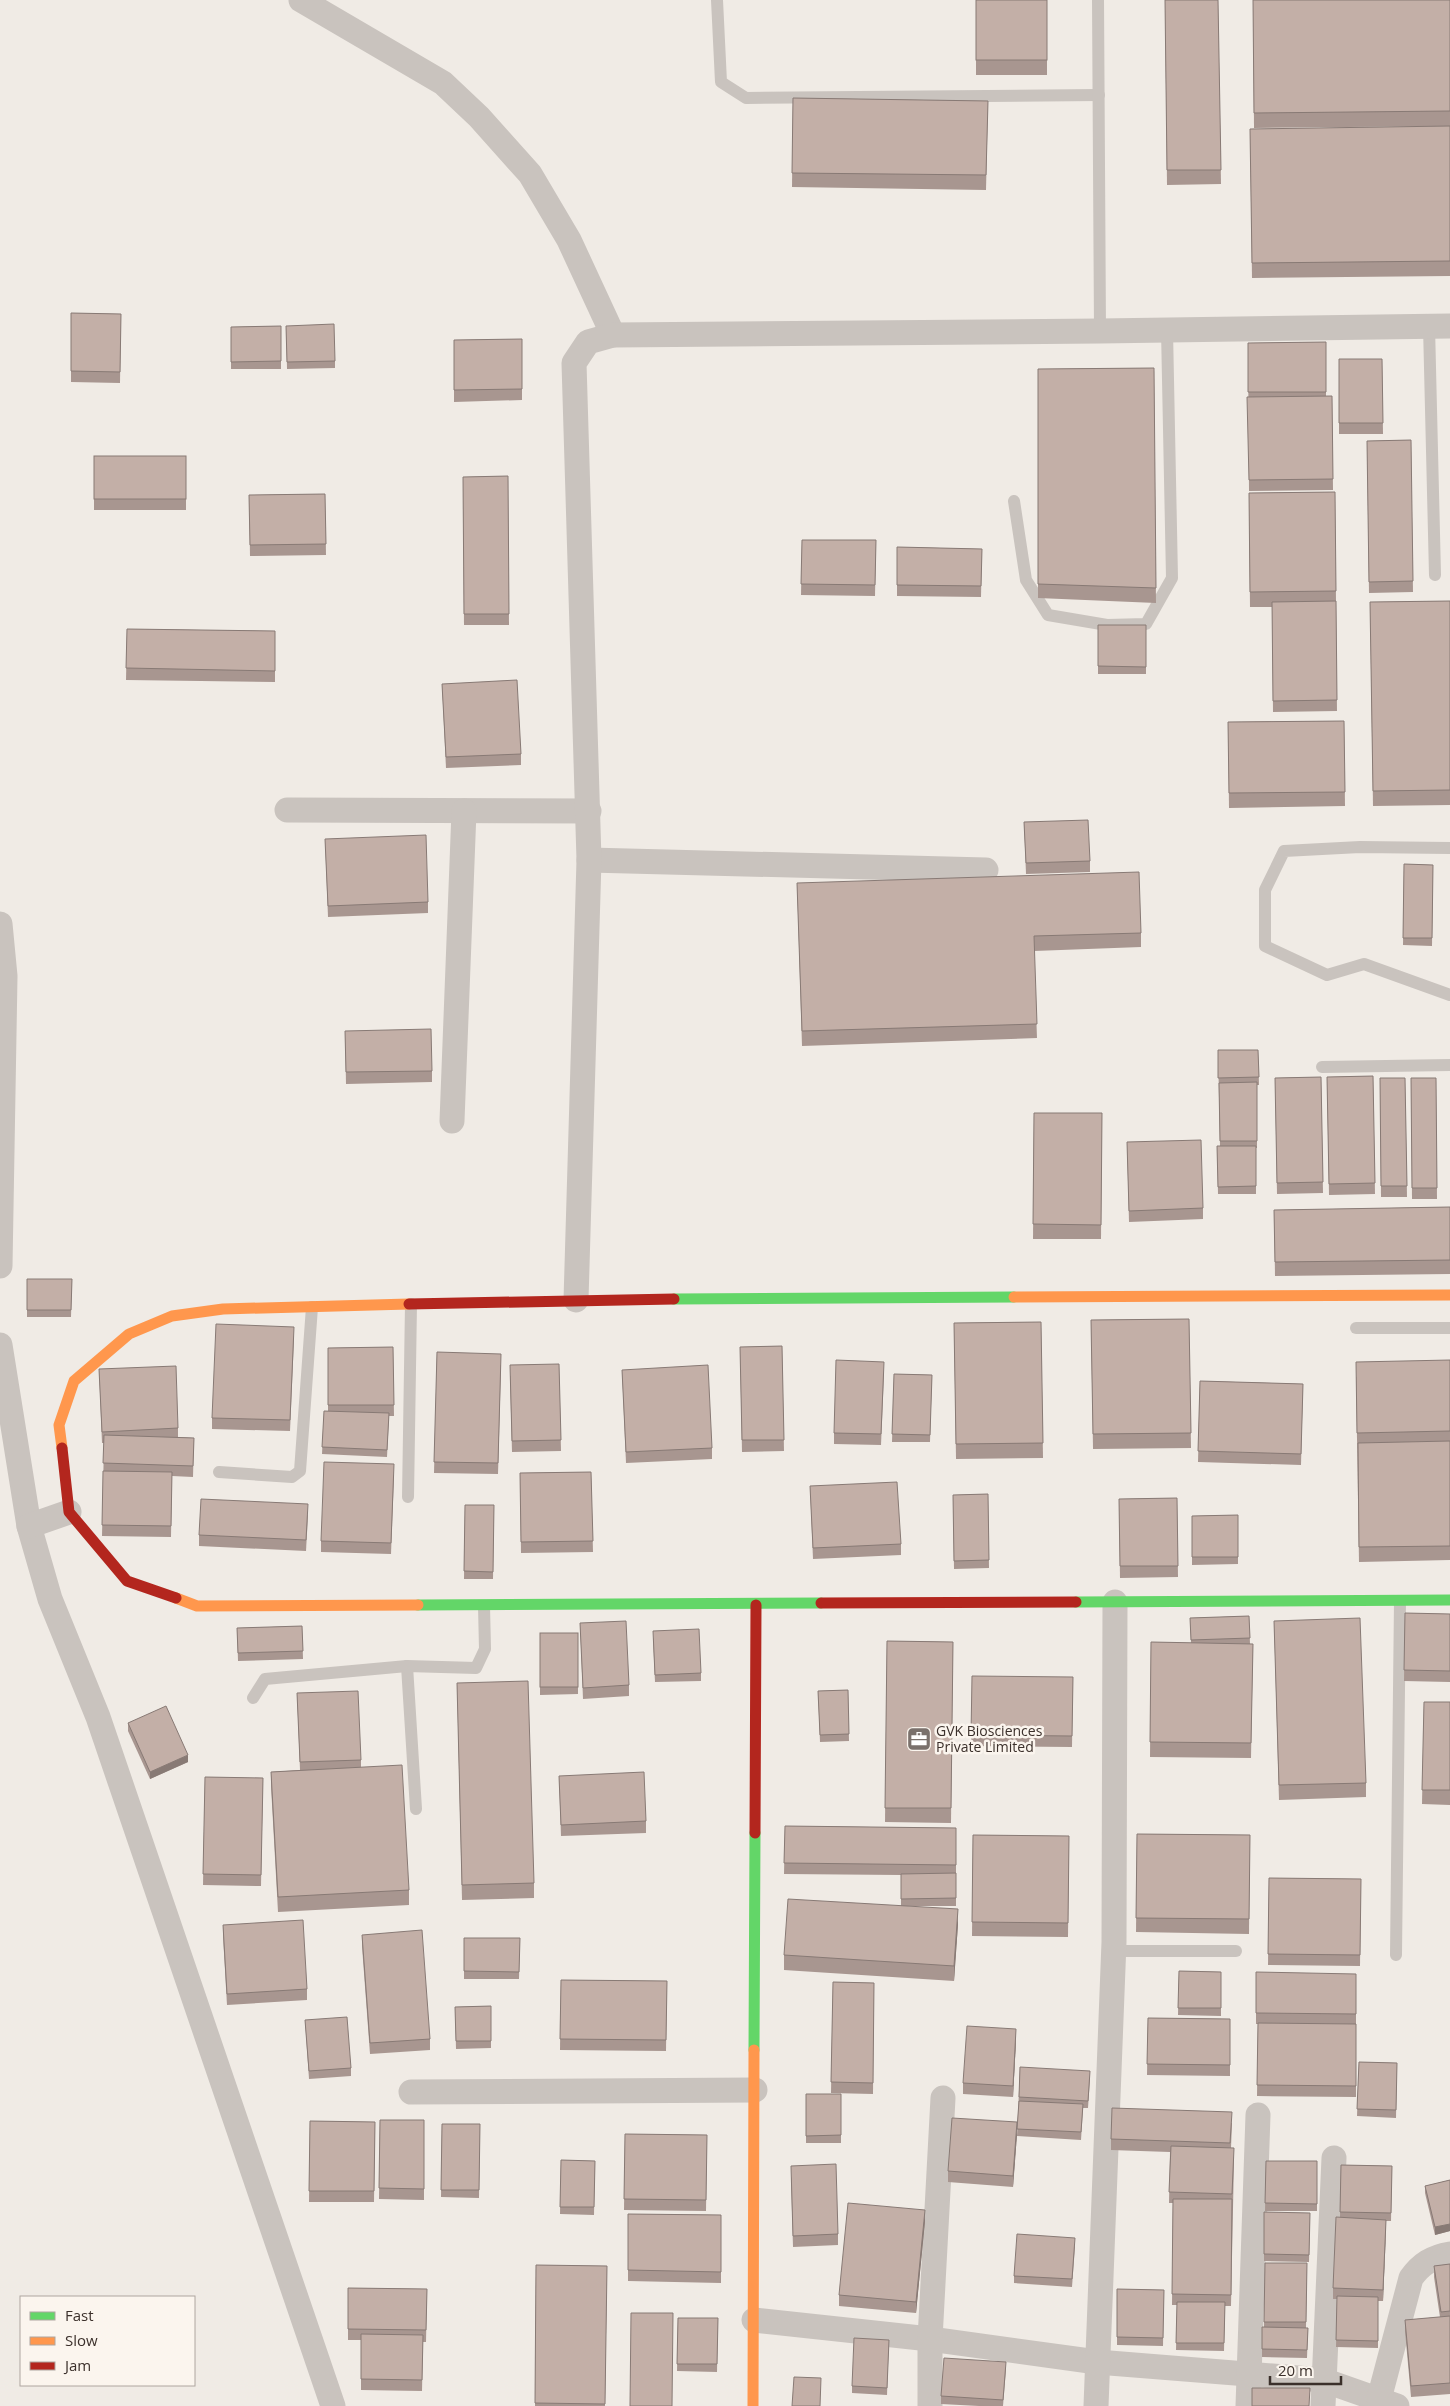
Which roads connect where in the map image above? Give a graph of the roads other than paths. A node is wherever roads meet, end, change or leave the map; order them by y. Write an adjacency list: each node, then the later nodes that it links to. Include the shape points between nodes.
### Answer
1 (301, 0): 8 (street, via 443,83 480,117 530,174 569,240)
2 (718, 0): 4 (lane, via 721,82 746,98)
3 (1098, 0): 4 (lane)
4 (1098, 95): 7 (lane)
5 (1439, 326): 6 (street); 10 (lane)
6 (1167, 330): 7 (street); 9 (lane, via 1172,578 1146,624 1107,625 1048,615 1026,580)
7 (1100, 332): 8 (street)
8 (613, 335): 13 (street, via 588,342 574,363)
9 (1014, 501)
10 (1434, 575)
11 (287, 810): 12 (street)
12 (464, 811): 13 (street); 21 (street)
13 (589, 812): 15 (street)
14 (1450, 848): 18 (lane, via 1360,847 1284,851 1264,890 1265,946 1327,975 1364,964)
15 (589, 860): 16 (street); 24 (street)
16 (986, 870)
17 (0, 924): 22 (street, via 5,976)
18 (1450, 995)
19 (1450, 1065): 20 (lane)
20 (1322, 1066)
21 (452, 1120)
22 (0, 1266)
23 (1450, 1295): 24 (street)
24 (576, 1300): 25 (street)
25 (411, 1304): 26 (street); 31 (lane)
26 (312, 1307): 30 (lane, via 300,1471 292,1477); 32 (street, via 223,1309 172,1316 129,1334 74,1381 59,1425)
27 (1356, 1328): 28 (lane)
28 (1450, 1328)
29 (0, 1345): 33 (street)
30 (219, 1472)
31 (408, 1497)
32 (69, 1512): 33 (street); 38 (street, via 127,1581 197,1606)
33 (29, 1526): 57 (street, via 50,1599 98,1717)
34 (1400, 1600): 35 (street); 36 (street); 44 (lane)
35 (1450, 1600)
36 (1115, 1602): 37 (street); 42 (street)
37 (756, 1605): 38 (street); 45 (street)
38 (484, 1606): 39 (lane, via 486,1649 476,1668)
39 (408, 1666): 40 (lane, via 265,1679); 41 (lane)
40 (253, 1698)
41 (416, 1809)
42 (1114, 1951): 43 (lane); 53 (street)
43 (1236, 1951)
44 (1396, 1955)
45 (754, 2090): 46 (street); 51 (street)
46 (412, 2092)
47 (942, 2098): 52 (street)
48 (1258, 2115): 54 (street)
49 (1334, 2158): 55 (street)
50 (1450, 2254): 56 (street, via 1420,2265 1411,2278)
51 (754, 2320): 52 (street); 58 (street)
52 (930, 2339): 53 (street); 59 (street)
53 (1097, 2362): 54 (street); 60 (street)
54 (1248, 2374): 55 (street); 61 (street)
55 (1323, 2380): 56 (street); 62 (street)
56 (1388, 2402)
57 (333, 2406)
58 (753, 2406)
59 (930, 2406)
60 (1096, 2406)
61 (1248, 2406)
62 (1323, 2406)

